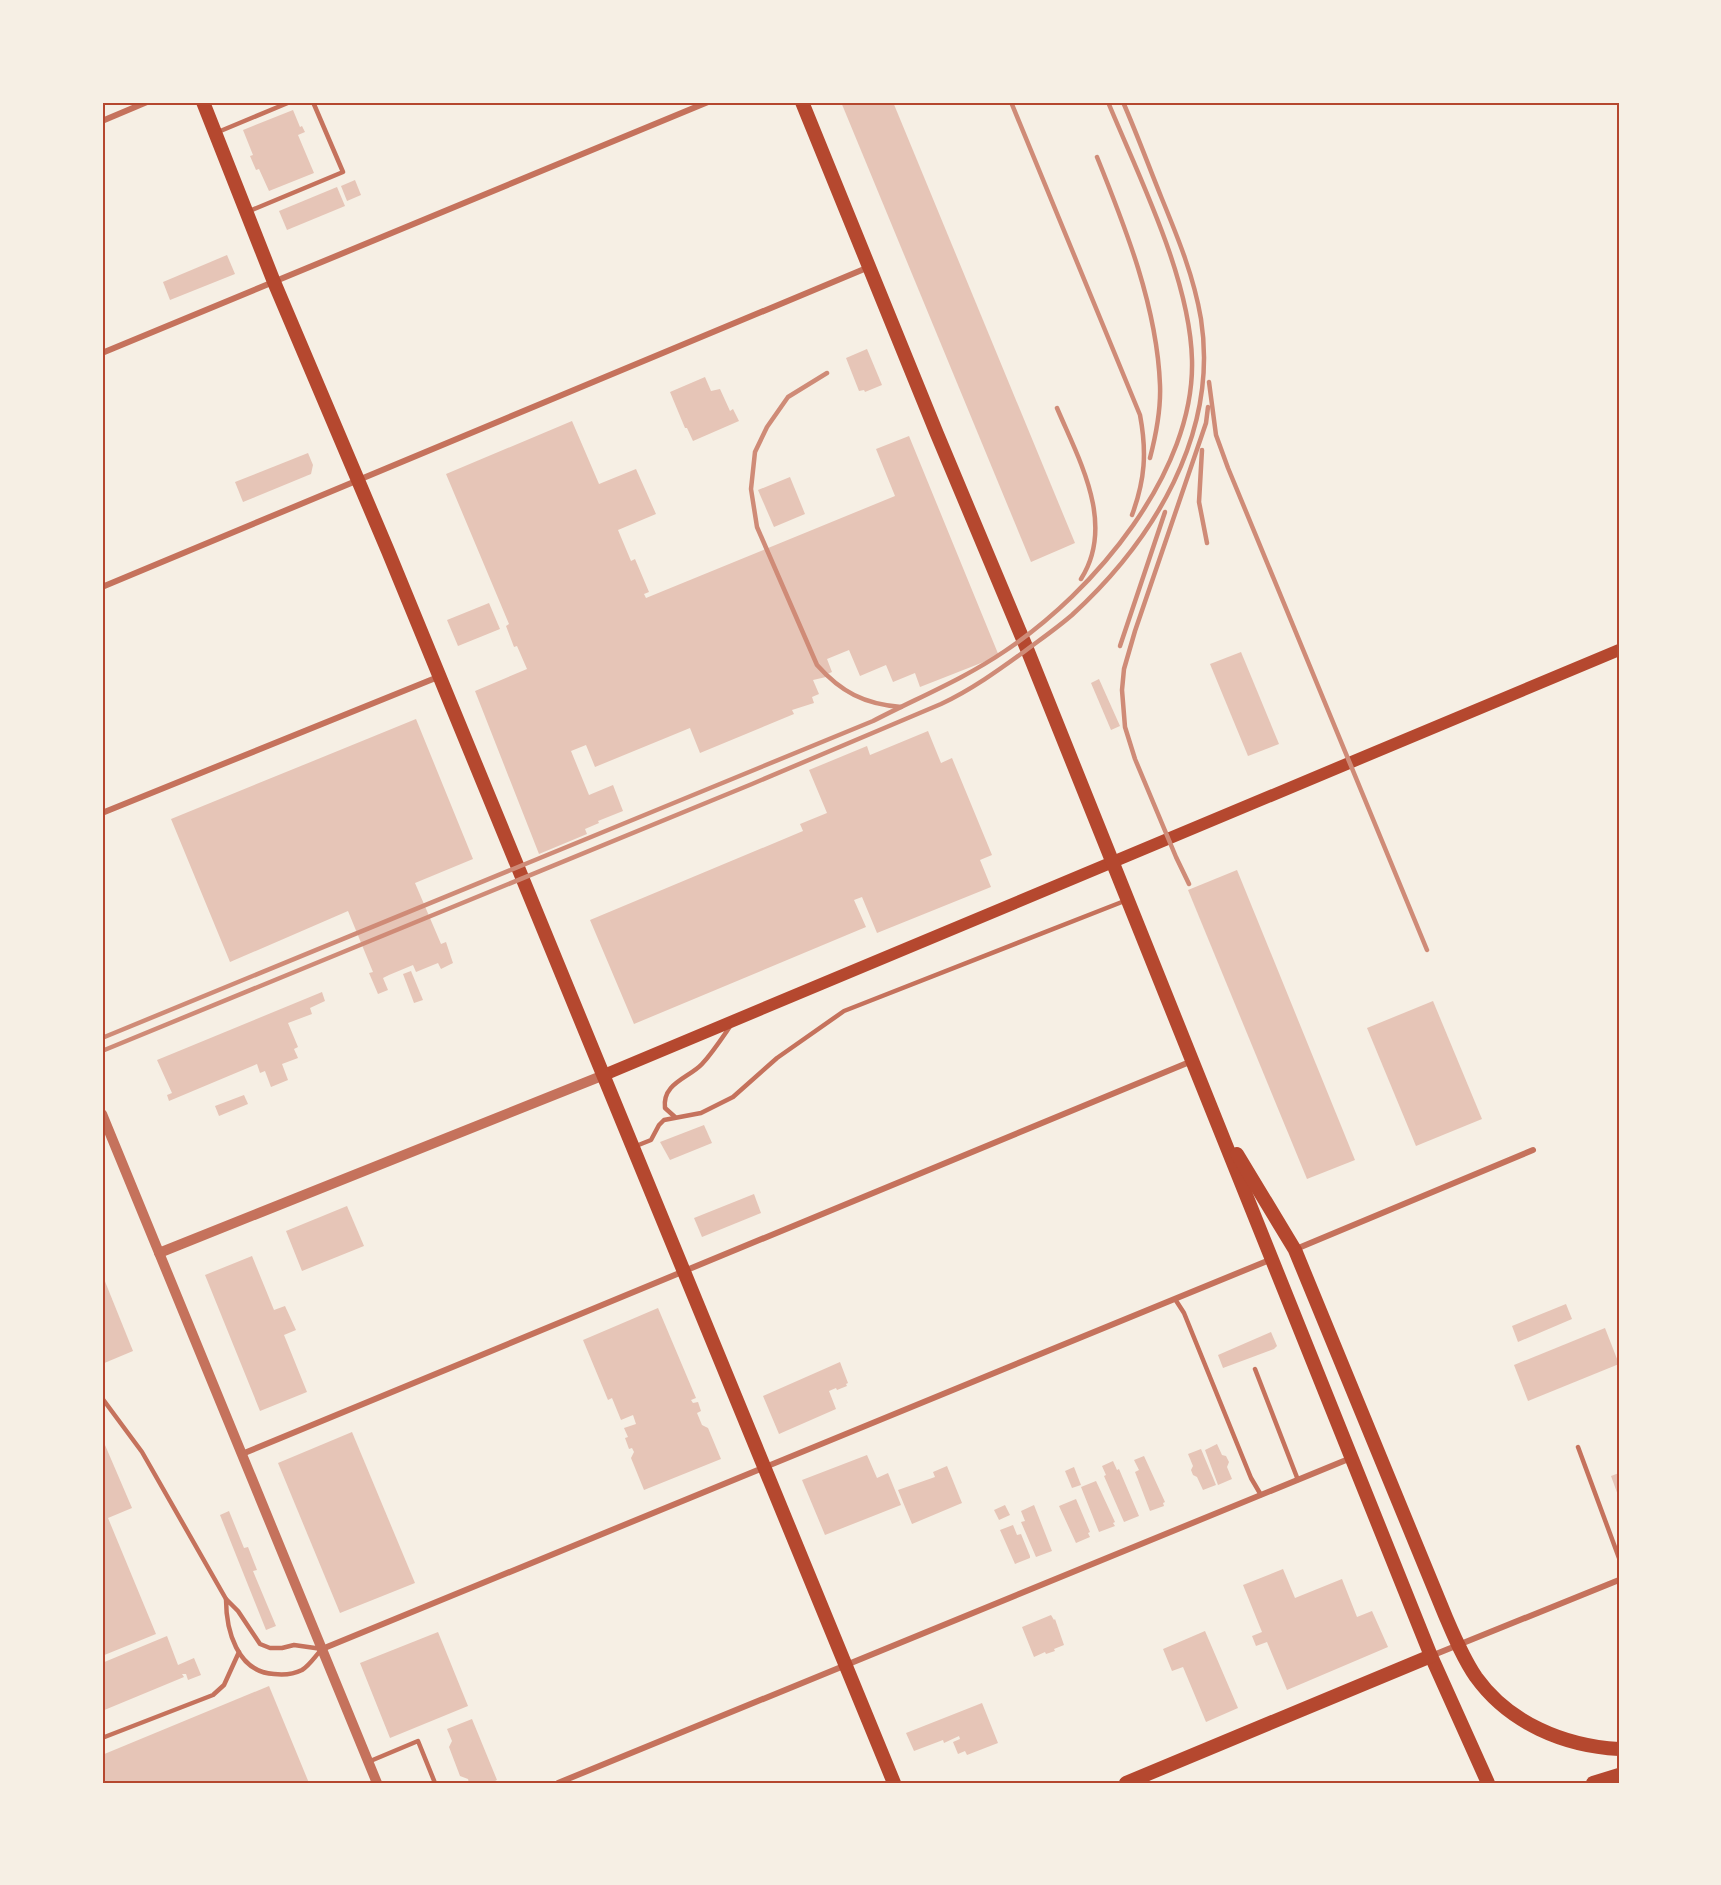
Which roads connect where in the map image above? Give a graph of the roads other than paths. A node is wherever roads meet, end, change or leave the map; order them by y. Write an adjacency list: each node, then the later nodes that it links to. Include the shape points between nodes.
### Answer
1 (147, 102): 7 (street)
2 (202, 102): 8 (main road)
3 (290, 102): 8 (lane)
4 (314, 102): 9 (lane, via 343,172)
5 (708, 102): 11 (street)
6 (802, 102): 10 (main road)
7 (102, 121)
8 (215, 133): 9 (main road)
9 (247, 213): 11 (main road)
10 (869, 267): 13 (street); 18 (main road)
11 (274, 282): 12 (street); 13 (main road)
12 (102, 353)
13 (358, 481): 14 (street); 16 (main road)
14 (102, 587)
15 (1619, 650): 19 (main road)
16 (438, 677): 17 (street); 21 (main road)
17 (102, 813)
18 (1128, 900): 20 (main road); 23 (lane, via 844,1011 777,1058 733,1097 701,1113)
19 (732, 1023): 21 (main road); 23 (lane, via 705,1060 681,1078 666,1096 665,1108)
20 (1193, 1060): 24 (main road); 30 (street)
21 (604, 1075): 25 (main road); 28 (street)
22 (102, 1114): 28 (street)
23 (675, 1117): 25 (lane, via 664,1120 651,1140)
24 (1217, 1120): 27 (main road); 29 (main road)
25 (633, 1147): 30 (main road)
26 (1533, 1150): 27 (street)
27 (1295, 1250): 48 (main road, via 1433,1586 1476,1676 1498,1701 1551,1735)
28 (159, 1253): 35 (street)
29 (1272, 1259): 31 (street); 36 (main road)
30 (684, 1271): 35 (street); 37 (main road)
31 (1175, 1299): 37 (street); 39 (lane)
32 (1255, 1369): 38 (lane)
33 (102, 1398): 42 (lane, via 142,1452)
34 (1578, 1447): 40 (lane)
35 (242, 1454): 43 (street)
36 (1351, 1458): 38 (street); 45 (main road)
37 (766, 1467): 43 (street); 46 (main road)
38 (1298, 1480): 39 (street)
39 (1261, 1496): 46 (street)
40 (1619, 1558)
41 (1619, 1580): 45 (street)
42 (226, 1599): 43 (lane, via 260,1644 270,1648 294,1645); 44 (lane, via 226,1615)
43 (322, 1649): 44 (lane, via 303,1669 281,1675 248,1665); 49 (street)
44 (238, 1652): 47 (lane, via 224,1685 213,1695)
45 (1431, 1656): 55 (main road); 56 (main road)
46 (846, 1665): 53 (street); 54 (main road)
47 (102, 1738)
48 (1619, 1749)
49 (368, 1762): 51 (street); 52 (lane, via 418,1741)
50 (1619, 1775): 57 (main road)
51 (377, 1783)
52 (435, 1783)
53 (558, 1783)
54 (894, 1783)
55 (1126, 1783)
56 (1488, 1783)
57 (1593, 1783)

